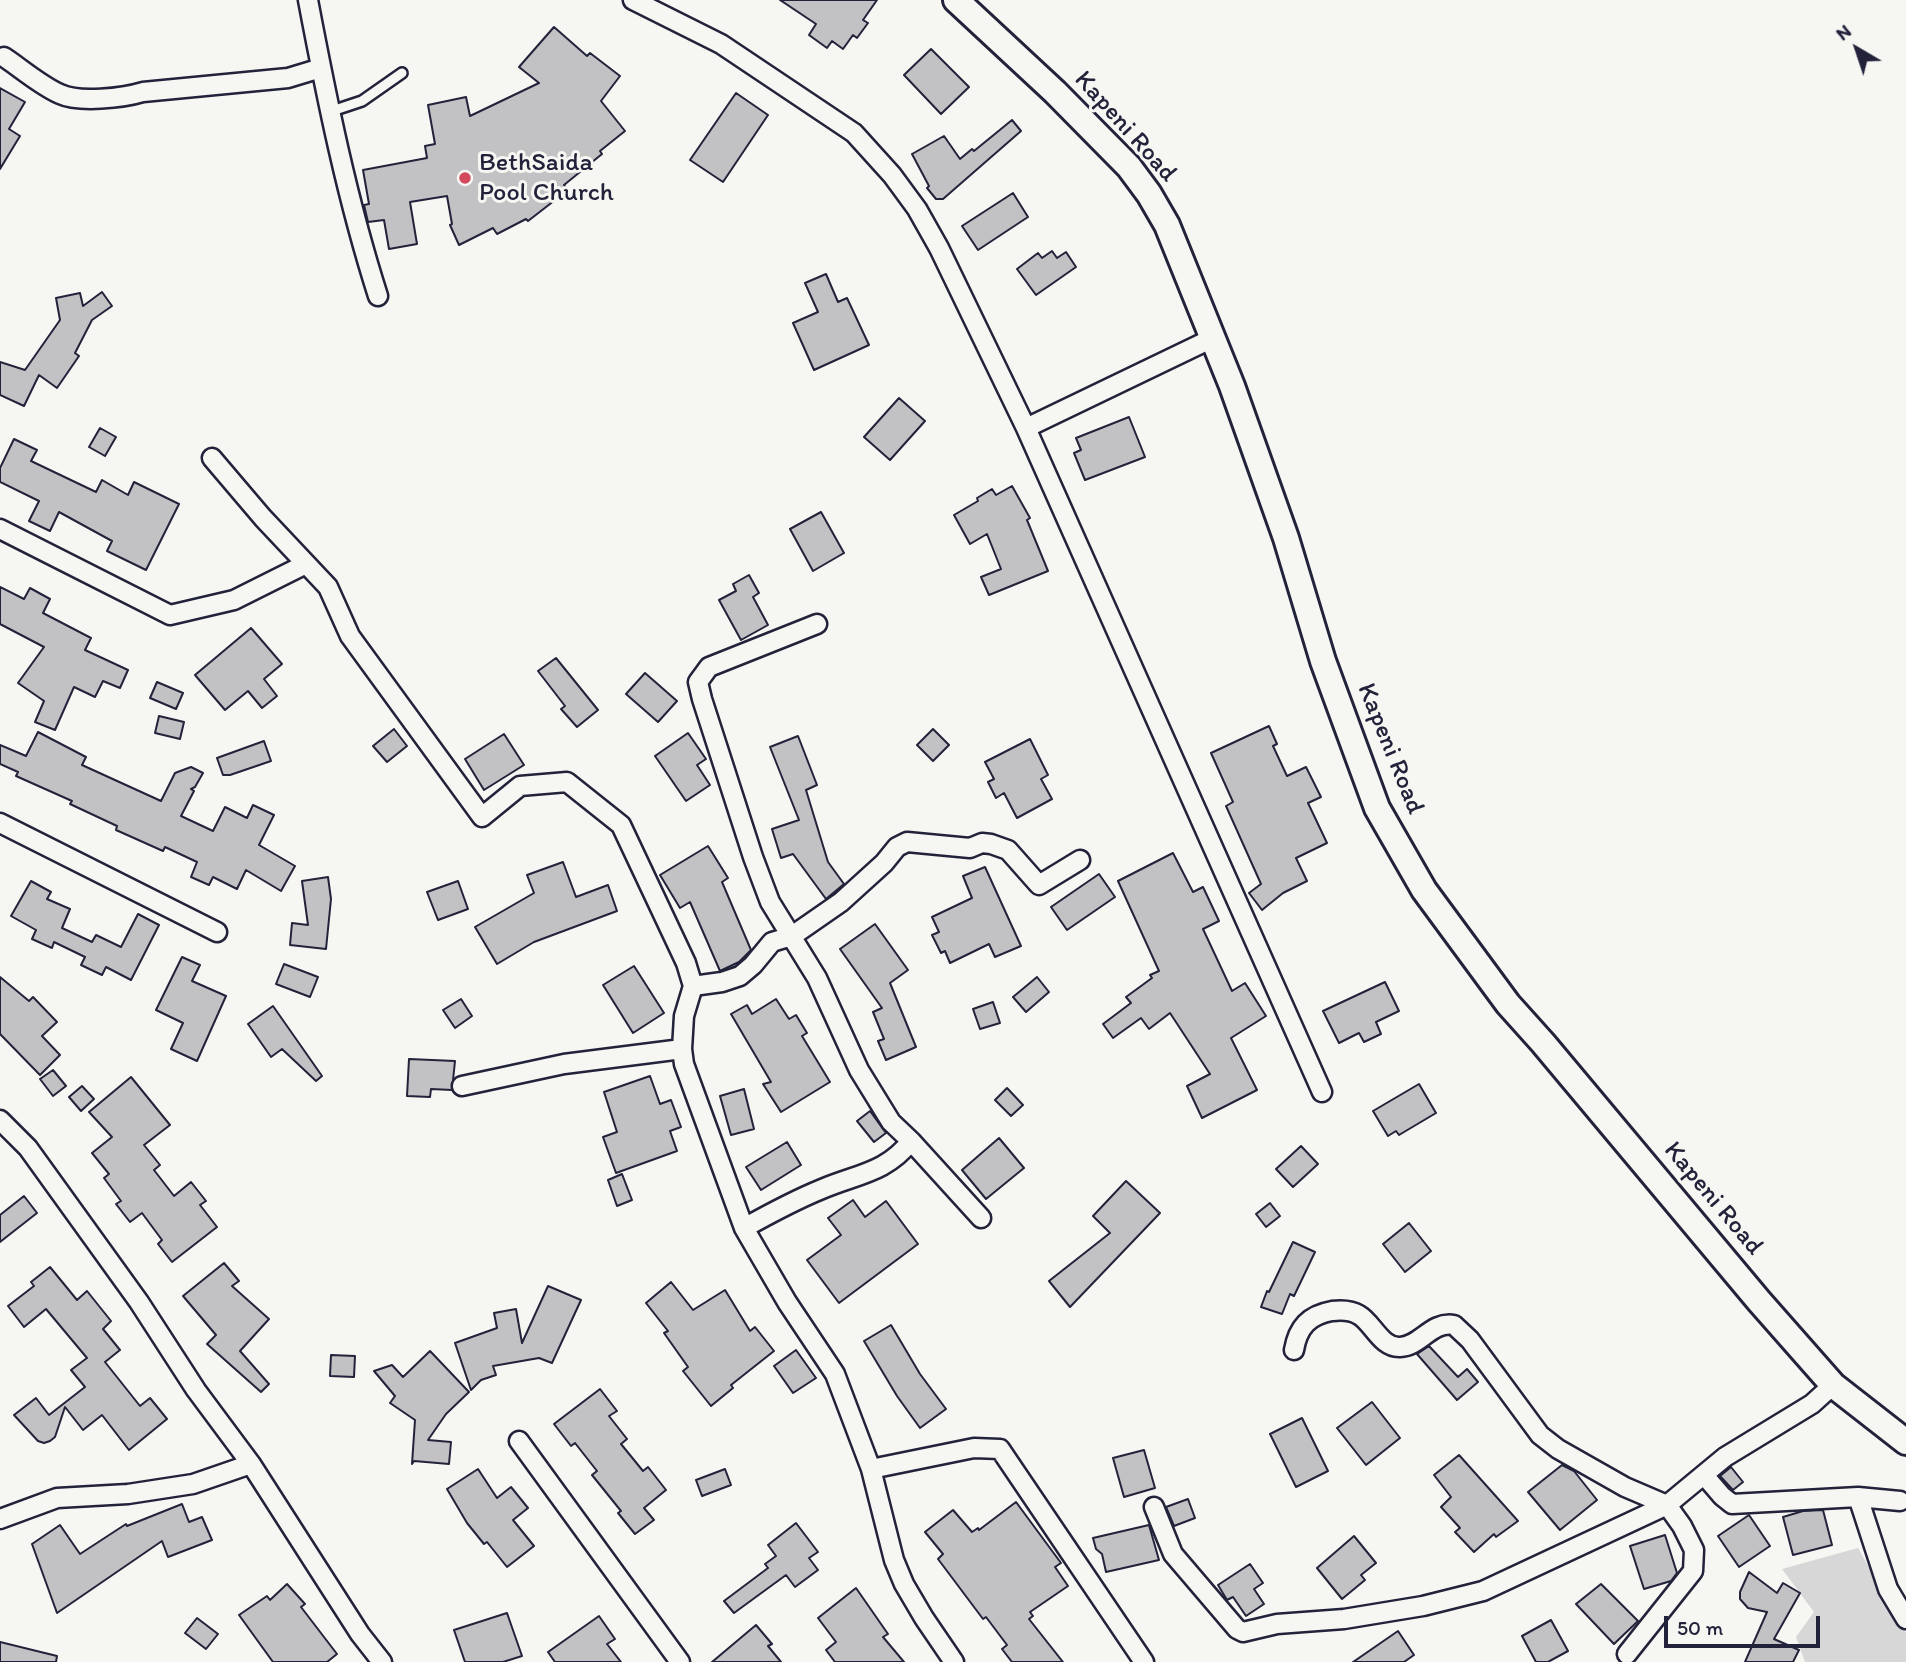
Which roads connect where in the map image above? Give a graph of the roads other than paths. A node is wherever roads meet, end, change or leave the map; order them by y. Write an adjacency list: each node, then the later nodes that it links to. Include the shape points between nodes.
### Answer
1 (308, 0): 5 (street)
2 (633, 0): 10 (street, via 721,44 854,132 917,209)
3 (956, 0): 9 (main road, Kapeni Road, via 1129,167 1167,225)
4 (4, 57): 5 (street, via 60,94 74,98 124,98 143,92 288,78)
5 (321, 68): 7 (street)
6 (402, 73): 7 (lane, via 362,101)
7 (329, 112): 8 (street, via 356,229)
8 (378, 296)
9 (1213, 338): 10 (street); 28 (main road, Kapeni Road, via 1377,808 1424,890 1508,1004)
10 (1026, 428): 22 (street)
11 (212, 458): 13 (street)
12 (0, 529): 13 (street, via 170,615 234,600)
13 (306, 564): 19 (street, via 328,587 350,636 482,817 520,786 567,782 621,825)
14 (817, 624): 18 (street, via 709,667 698,682 753,857 770,902)
15 (0, 823): 17 (street)
16 (1080, 860): 18 (street, via 1039,885 1009,850 991,844 970,848 907,842 841,902)
17 (217, 932)
18 (792, 936): 19 (street, via 772,942 740,976); 24 (street, via 859,1070 891,1122)
19 (694, 986): 20 (street, via 684,1016)
20 (682, 1049): 21 (street, via 564,1064); 26 (street)
21 (462, 1086)
22 (1322, 1092)
23 (0, 1120): 31 (street, via 28,1148)
24 (911, 1141): 25 (street); 26 (street, via 886,1165 812,1193)
25 (981, 1218)
26 (744, 1228): 32 (street, via 835,1374)
27 (1294, 1350): 36 (street, via 1297,1336 1312,1316 1342,1310 1358,1314 1382,1339 1397,1347 1440,1325 1454,1325 1540,1435 1625,1487)
28 (1833, 1385): 30 (main road, Kapeni Road); 33 (street, via 1812,1404 1725,1457)
29 (519, 1441): 42 (street)
30 (1906, 1443)
31 (251, 1464): 38 (street, via 193,1484 128,1494 57,1497); 41 (street)
32 (871, 1469): 43 (street, via 894,1560 924,1618); 44 (street, via 974,1448 1000,1449)
33 (1704, 1475): 34 (street, via 1732,1504); 36 (street)
34 (1858, 1497): 35 (street); 39 (street, via 1888,1589)
35 (1900, 1501)
36 (1667, 1505): 37 (street, via 1462,1598 1243,1632 1173,1554); 40 (street, via 1694,1550 1693,1571)
37 (1154, 1507)
38 (0, 1519)
39 (1906, 1619)
40 (1627, 1654)
41 (382, 1662)
42 (680, 1662)
43 (954, 1662)
44 (1144, 1662)

